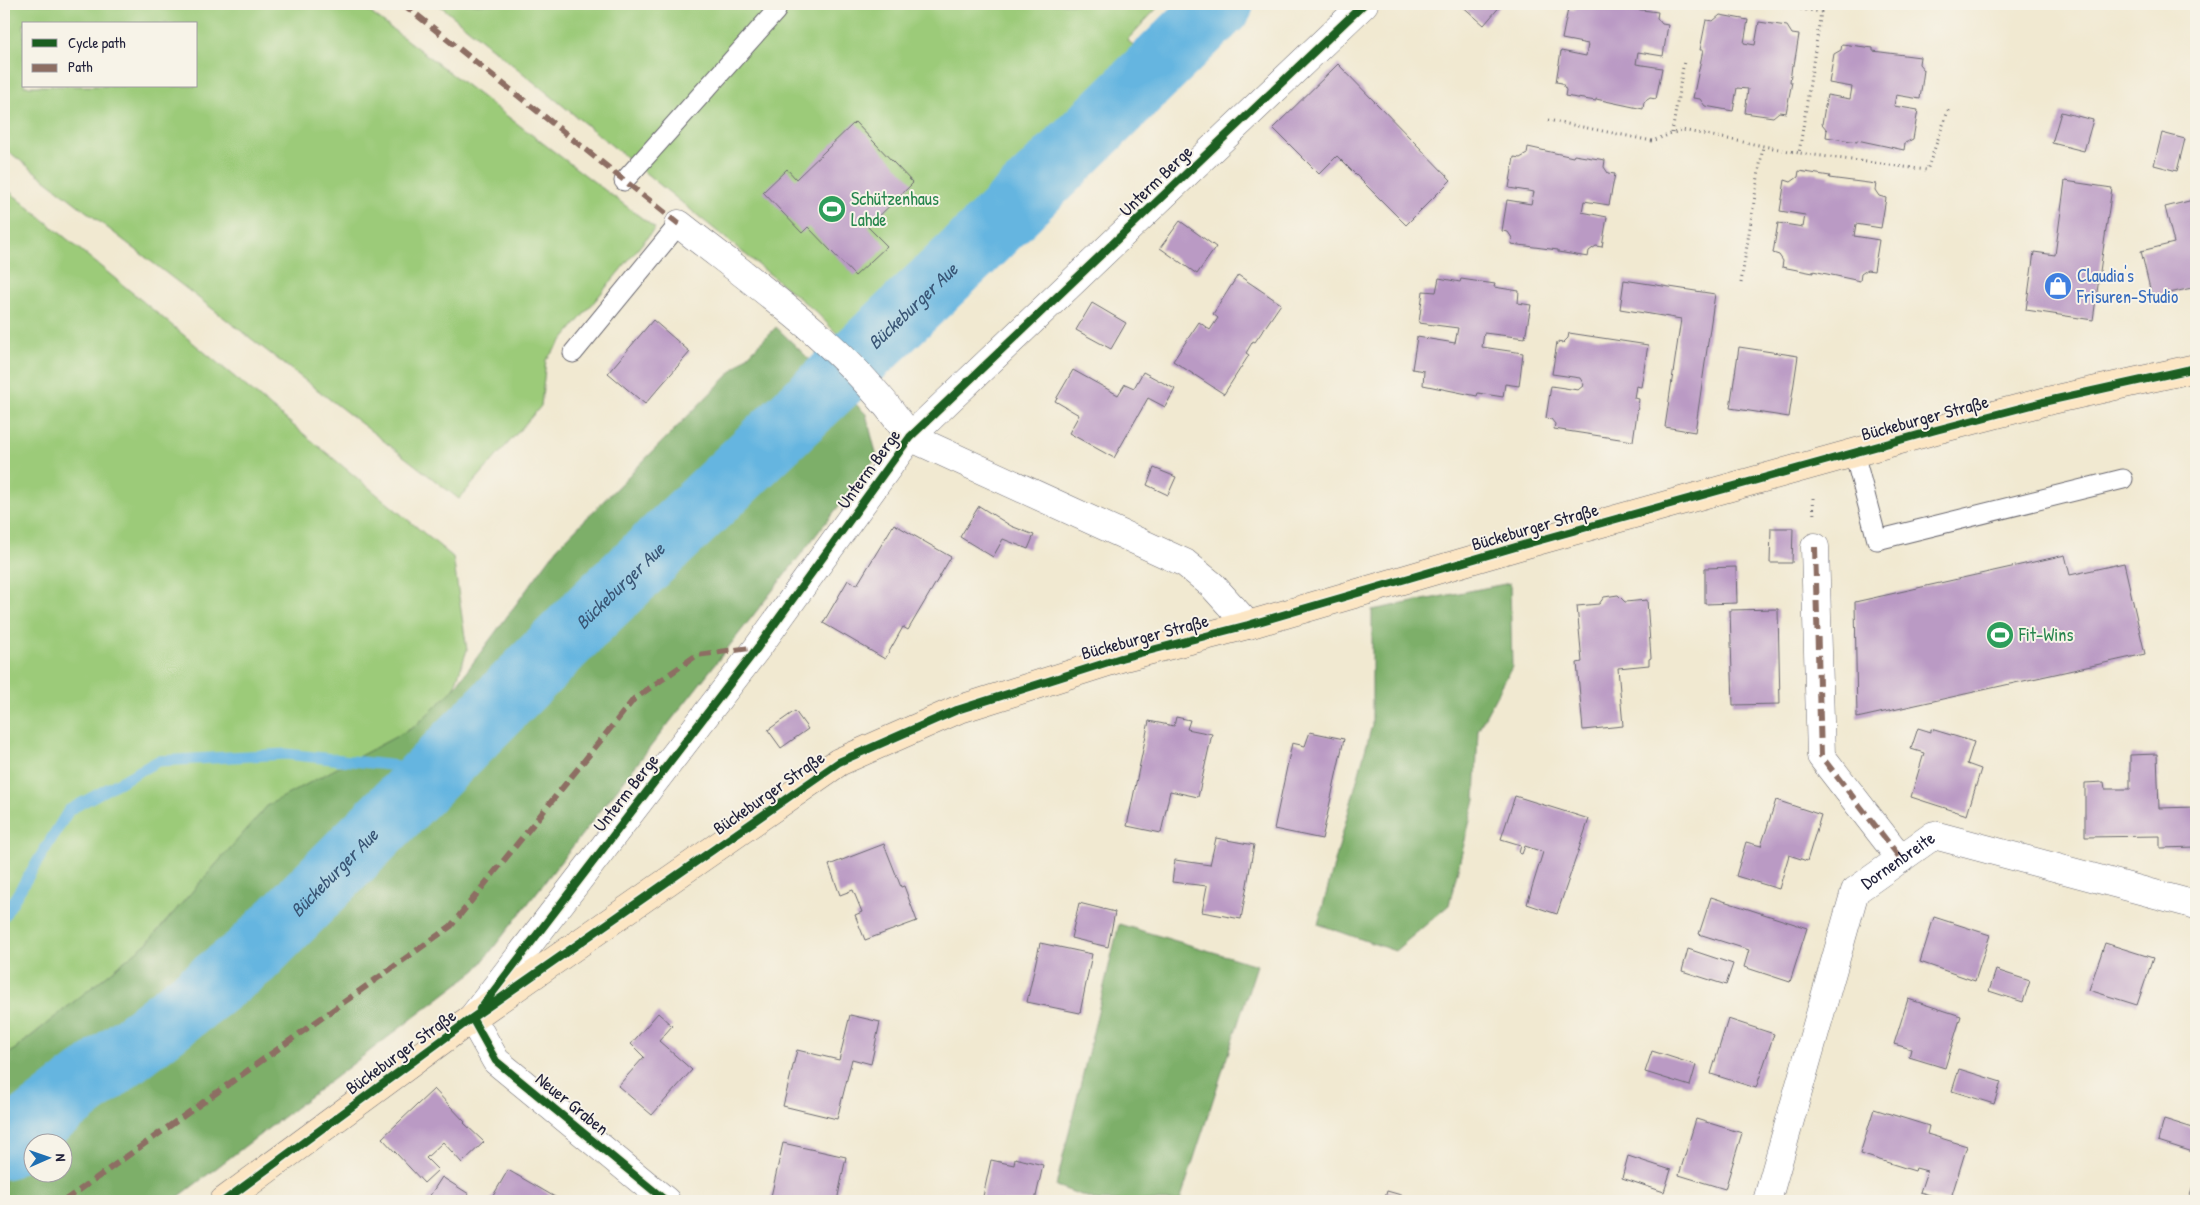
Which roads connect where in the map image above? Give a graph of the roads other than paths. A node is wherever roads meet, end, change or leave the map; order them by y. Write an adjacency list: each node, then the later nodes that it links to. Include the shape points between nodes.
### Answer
1 (1364, 4): 7 (street, Unterm Berge)
2 (776, 11): 3 (lane)
3 (624, 180)
4 (679, 224): 5 (lane); 7 (street, via 817,333 891,409)
5 (573, 353)
6 (2196, 368): 8 (street, Bückeburger Straße, via 2043,402)
7 (910, 437): 11 (street, Unterm Berge, via 1185,562 1212,585); 14 (street, Unterm Berge, via 758,647)
8 (1854, 453): 9 (lane, via 1877,540); 11 (street, Bückeburger Straße)
9 (2123, 480)
10 (1815, 547): 12 (street, via 1821,756)
11 (1248, 625): 14 (street, Bückeburger Straße, via 1121,658 956,710 839,762)
12 (1901, 859): 13 (street, Dornenbreite, via 1934,835); 17 (street, Dornenbreite, via 1855,891)
13 (2196, 905)
14 (472, 1018): 15 (street, Bückeburger Straße); 16 (street, Neuer Graben, via 496,1061)
15 (224, 1201)
16 (666, 1201)
17 (1767, 1201)

